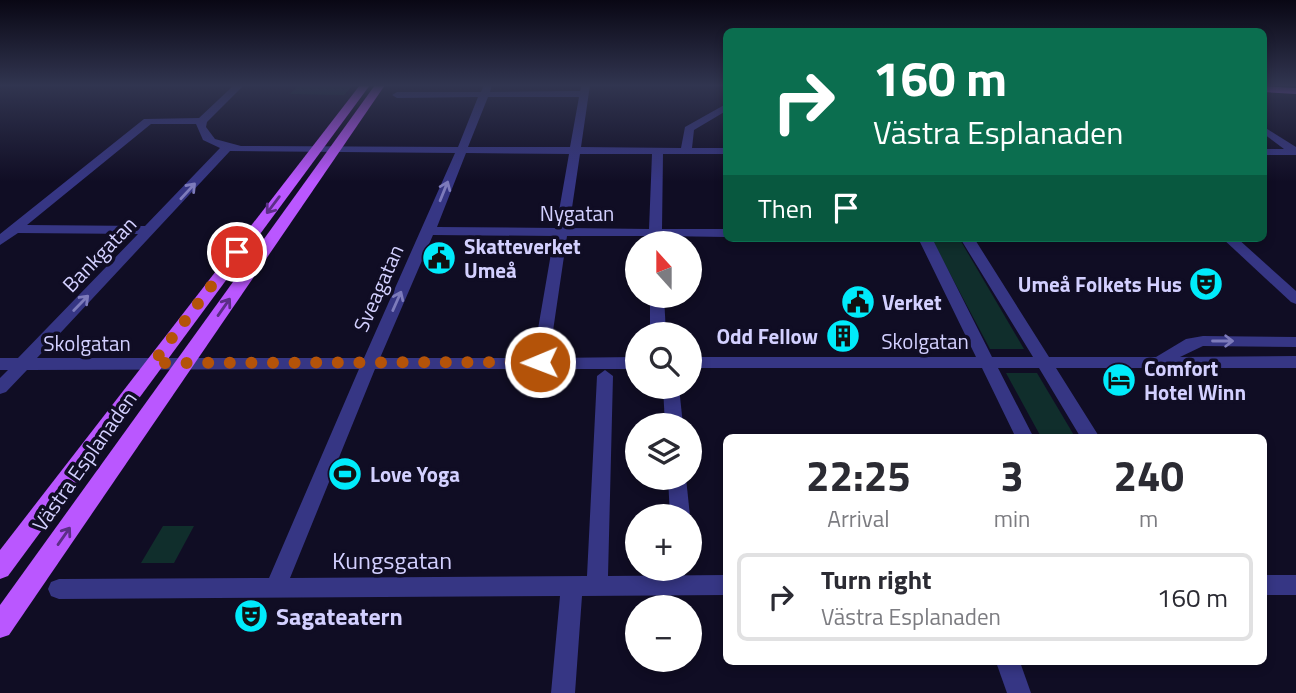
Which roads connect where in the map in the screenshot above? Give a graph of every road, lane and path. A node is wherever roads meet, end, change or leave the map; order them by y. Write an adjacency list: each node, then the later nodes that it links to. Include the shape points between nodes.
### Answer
1 (207, 117): 7 (street)
2 (340, 117): 10 (main road, Västra Esplanaden)
3 (357, 117): 11 (main road, Västra Esplanaden)
4 (474, 117): 12 (street, Sveagatan)
5 (580, 117): 13 (street)
6 (709, 117): 15 (street, via 689,129)
7 (202, 121): 9 (street, via 207,138); 19 (street, via 148,121)
8 (1267, 132): 18 (street)
9 (227, 147): 10 (street); 20 (street, Bankgatan, one-way to 9)
10 (314, 150): 11 (street); 38 (main road, Västra Esplanaden, one-way to 38)
11 (334, 150): 12 (street); 39 (main road, Västra Esplanaden, one-way to 11)
12 (460, 151): 13 (street); 22 (street, Sveagatan, one-way to 12)
13 (573, 151): 14 (street); 23 (street)
14 (658, 151): 15 (street); 21 (street)
15 (686, 151): 16 (street)
16 (723, 151)
17 (1267, 152): 18 (street)
18 (1296, 152)
19 (15, 229): 20 (street); 27 (street)
20 (152, 230): 44 (street, Bankgatan, one-way to 20)
21 (656, 231)
22 (428, 232): 23 (street, Nygatan); 40 (street, Sveagatan, one-way to 22)
23 (559, 233): 26 (street, Nygatan); 34 (street)
24 (723, 233): 25 (street, Nygatan)
25 (702, 235)
26 (625, 236)
27 (0, 242)
28 (927, 242): 35 (street)
29 (969, 242): 36 (street)
30 (1233, 242): 31 (street)
31 (1296, 299)
32 (1296, 342): 33 (street, Skolgatan, one-way to 32, via 1203,341)
33 (1160, 361): 36 (street, Skolgatan); 37 (street, Skolgatan)
34 (540, 362): 40 (street, Skolgatan); 41 (street, Skolgatan)
35 (987, 362): 36 (street, Skolgatan); 42 (street, Skolgatan); 47 (street)
36 (1043, 362): 48 (street)
37 (1296, 362)
38 (153, 363): 39 (street, Skolgatan); 44 (street, Skolgatan); 49 (main road, Västra Esplanaden)
39 (185, 363): 40 (street, Skolgatan); 61 (main road, Västra Esplanaden, one-way to 39)
40 (369, 363): 57 (street, Sveagatan)
41 (625, 363)
42 (702, 363)
43 (0, 364): 44 (street, Skolgatan)
44 (23, 364): 46 (street, Bankgatan)
45 (605, 376): 59 (street)
46 (0, 388)
47 (1023, 434)
48 (1088, 434)
49 (33, 525): 50 (street); 51 (main road, Västra Esplanaden)
50 (0, 553)
51 (0, 568)
52 (702, 580): 54 (street, Kungsgatan)
53 (645, 581): 59 (street, Kungsgatan)
54 (723, 584)
55 (1267, 585): 56 (street)
56 (1296, 585)
57 (276, 586): 58 (street, Kungsgatan); 60 (street, Kungsgatan)
58 (572, 586): 59 (street, Kungsgatan); 63 (street)
59 (597, 586)
60 (59, 589)
61 (0, 626)
62 (1009, 665): 64 (street)
63 (563, 693)
64 (1019, 693)

